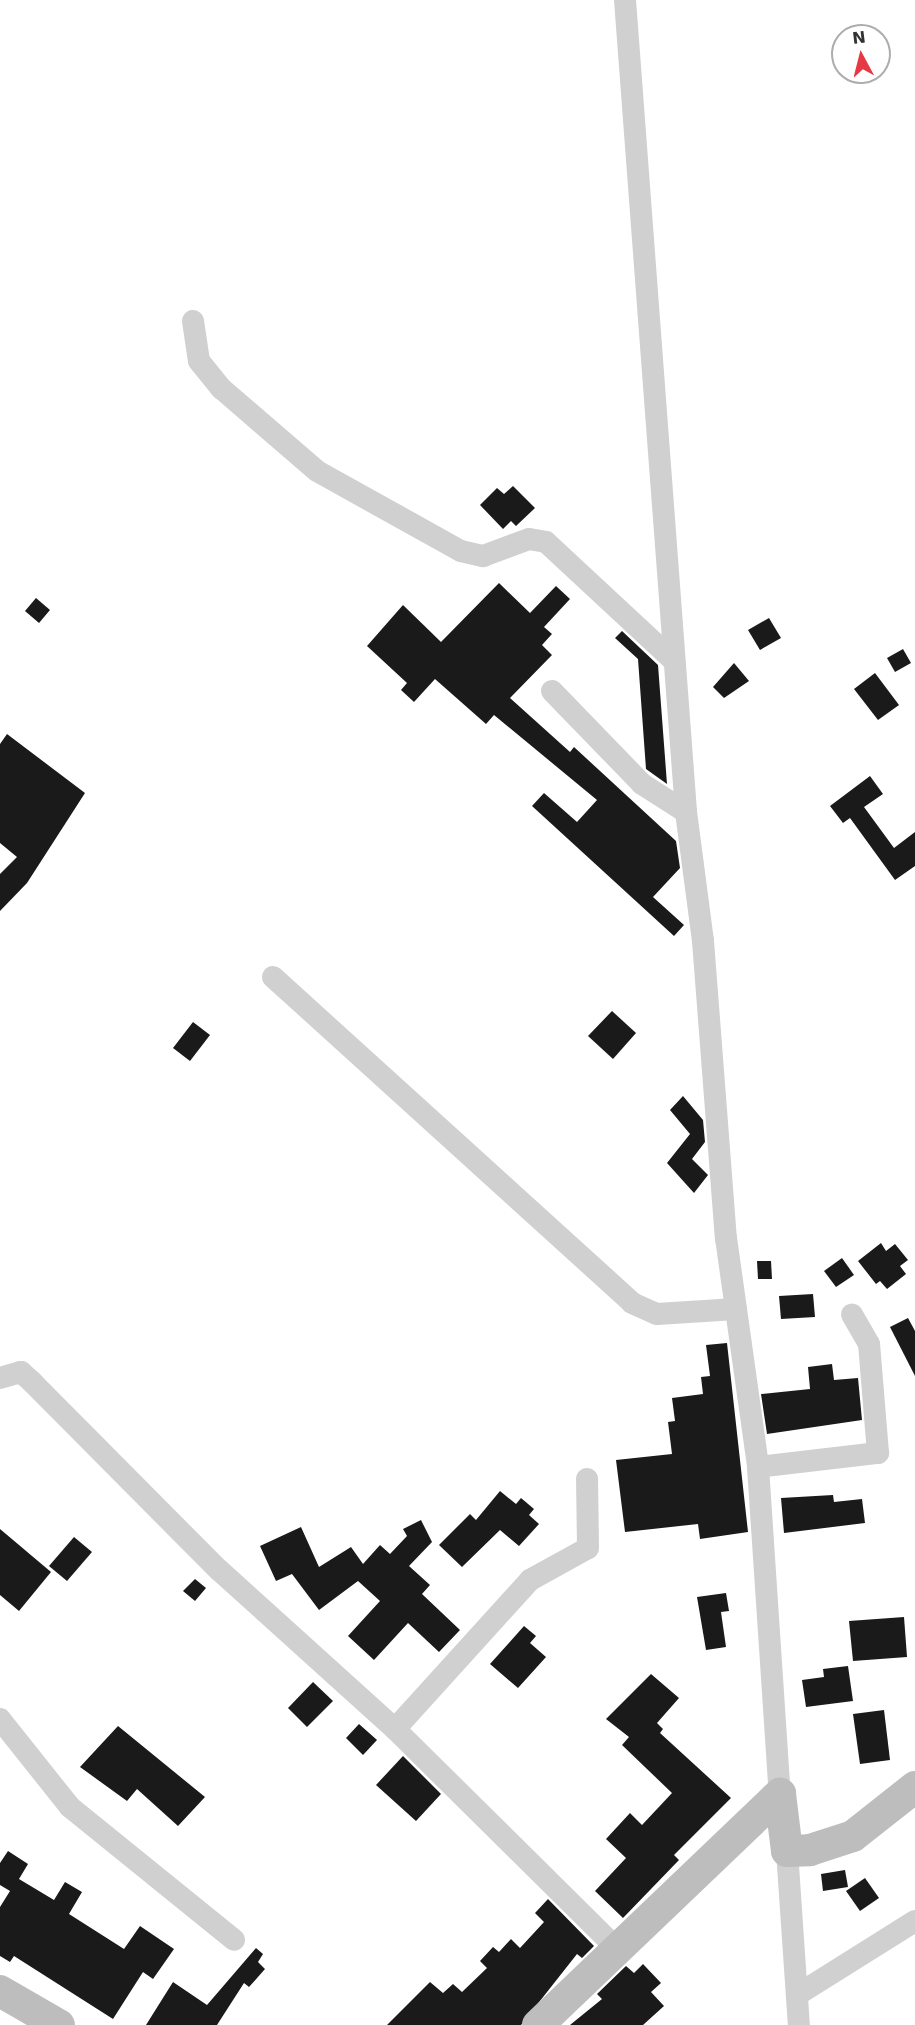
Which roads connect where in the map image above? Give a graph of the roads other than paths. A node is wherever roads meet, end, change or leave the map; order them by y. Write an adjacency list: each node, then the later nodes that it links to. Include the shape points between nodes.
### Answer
1 (625, 0): 3 (street)
2 (193, 321): 3 (street, via 199,361 222,389 317,471 461,550 483,556 530,539 546,542)
3 (674, 660): 5 (street)
4 (552, 691): 5 (street, via 642,784)
5 (686, 812): 7 (street)
6 (273, 977): 7 (street, via 632,1303 657,1314)
7 (736, 1309): 10 (street)
8 (852, 1315): 10 (street, via 869,1344 878,1453)
9 (0, 1378): 13 (street, via 21,1372 219,1569)
10 (758, 1467): 15 (street)
11 (587, 1479): 13 (street, via 588,1548 530,1580)
12 (0, 1719): 18 (street, via 70,1807)
13 (395, 1729): 19 (street)
14 (915, 1787): 16 (street, via 853,1836)
15 (780, 1794): 16 (street); 19 (street)
16 (787, 1851): 21 (street)
17 (915, 1921): 21 (street)
18 (234, 1940)
19 (620, 1952): 23 (street)
20 (0, 1991): 22 (street)
21 (797, 1995): 24 (street)
22 (59, 2025)
23 (538, 2025)
24 (799, 2025)

